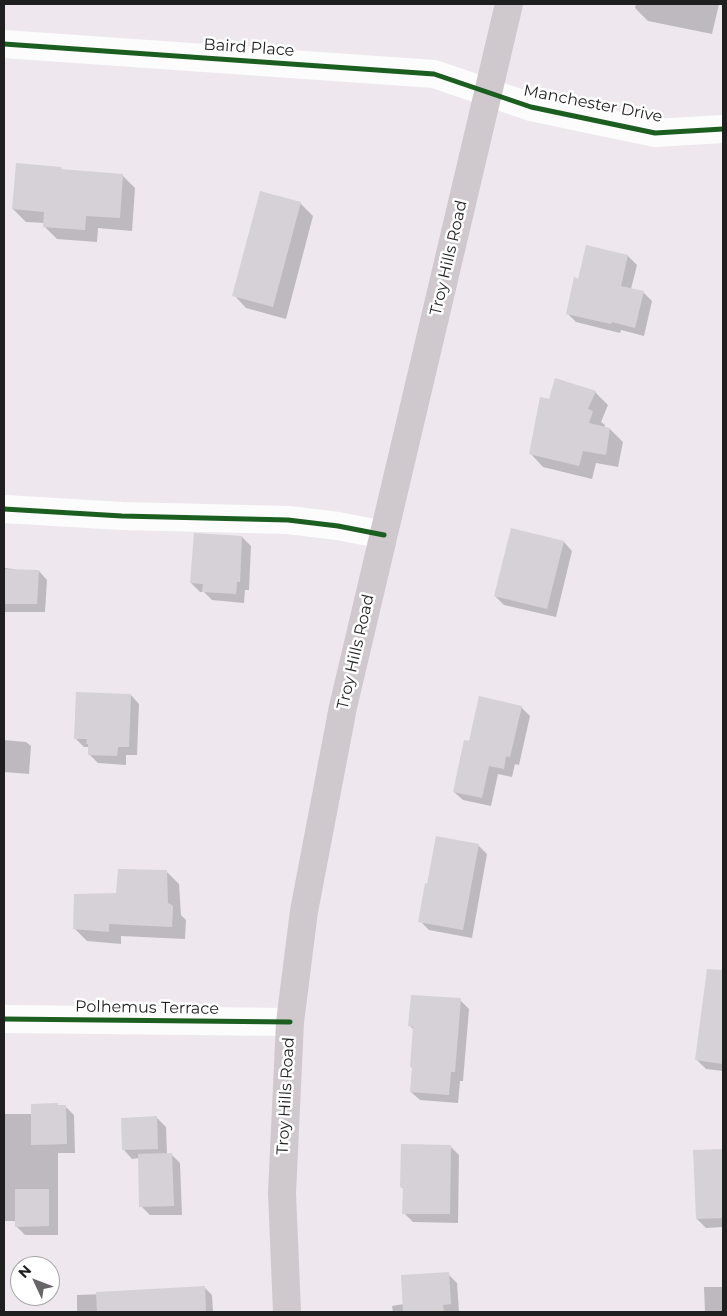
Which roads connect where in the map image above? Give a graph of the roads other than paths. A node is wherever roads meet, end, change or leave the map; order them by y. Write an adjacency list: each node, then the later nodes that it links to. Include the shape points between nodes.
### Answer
1 (509, 4): 3 (main road, Troy Hills Road)
2 (4, 44): 3 (street, Baird Place, via 434,74)
3 (489, 93): 4 (street, Manchester Drive, via 531,108 655,133); 6 (main road, Troy Hills Road)
4 (723, 129)
5 (4, 509): 6 (street, via 288,520)
6 (384, 535): 8 (main road, Troy Hills Road, via 343,707 304,911)
7 (4, 1019): 8 (street, Polhemus Terrace)
8 (290, 1022): 9 (main road, Troy Hills Road, via 282,1193)
9 (286, 1312)

